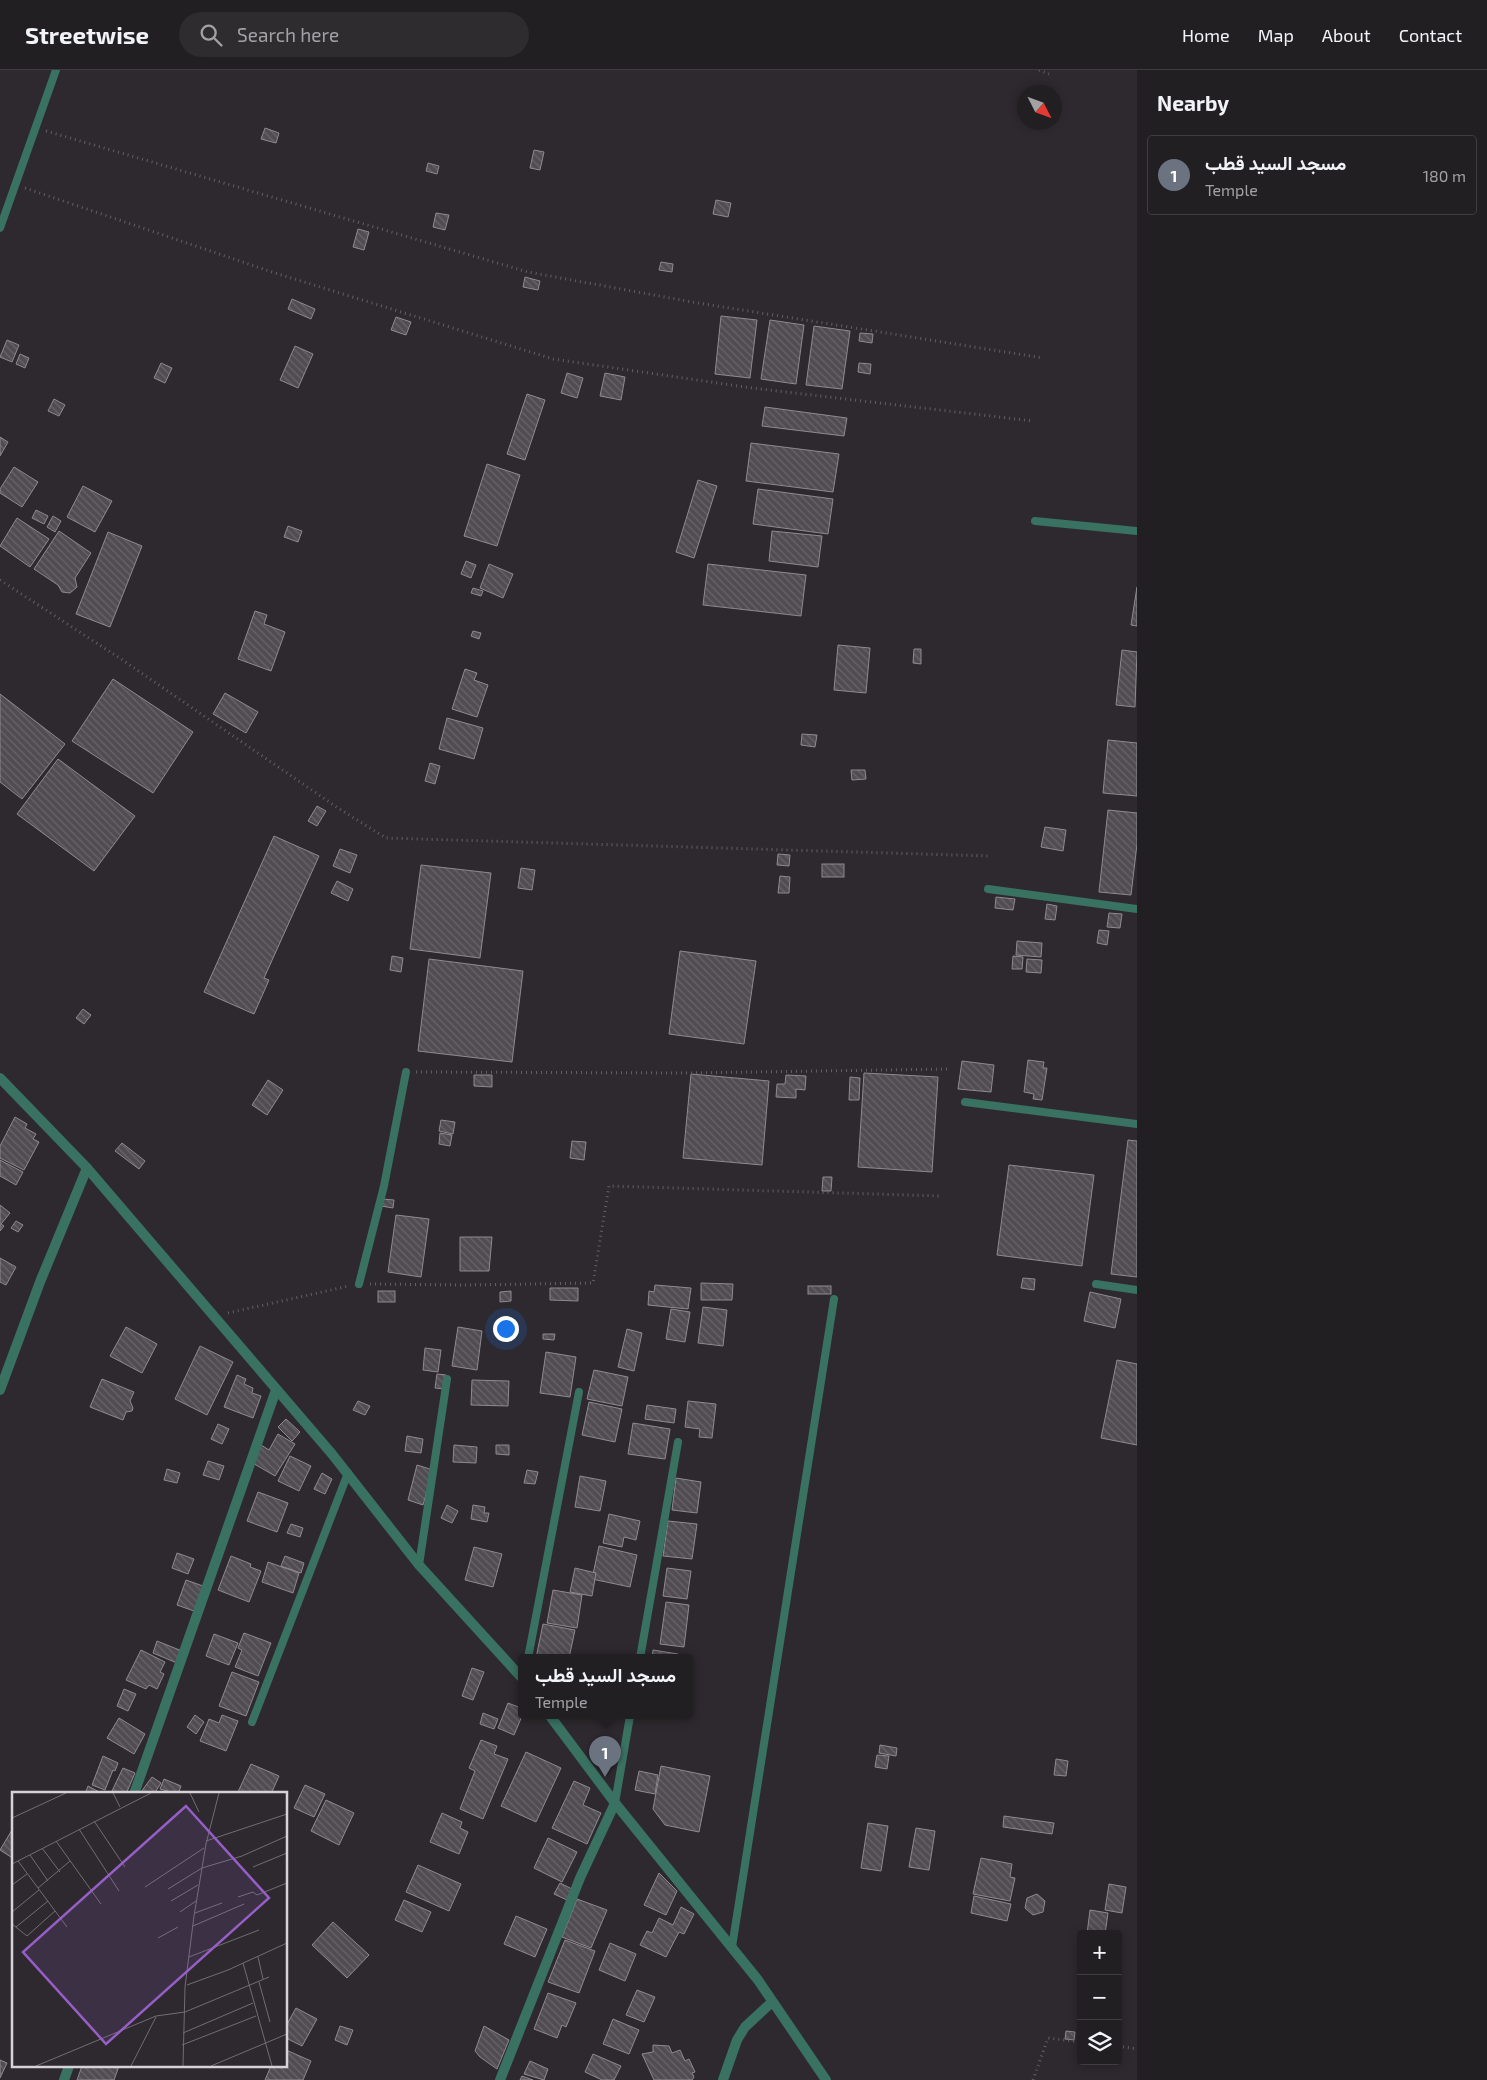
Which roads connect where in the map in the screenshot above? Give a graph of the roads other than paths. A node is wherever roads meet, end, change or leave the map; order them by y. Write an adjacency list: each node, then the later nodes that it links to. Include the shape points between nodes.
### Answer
1 (56, 70): 2 (lane)
2 (0, 228)
3 (1035, 521): 4 (lane)
4 (1137, 532)
5 (988, 890): 6 (lane)
6 (1137, 909)
7 (406, 1072): 12 (lane, via 384,1186)
8 (0, 1078): 11 (street)
9 (965, 1102): 10 (lane)
10 (1137, 1124)
11 (87, 1168): 17 (street); 18 (street)
12 (359, 1284)
13 (1096, 1284): 14 (lane)
14 (1137, 1290)
15 (834, 1299): 31 (lane)
16 (447, 1379): 22 (lane)
17 (0, 1390)
18 (276, 1390): 21 (street); 29 (street)
19 (579, 1392): 23 (lane)
20 (678, 1442): 24 (lane)
21 (348, 1473): 22 (street); 28 (lane)
22 (419, 1565): 25 (street)
23 (529, 1654)
24 (641, 1654)
25 (518, 1674)
26 (552, 1719): 30 (street)
27 (629, 1719): 30 (lane)
28 (252, 1722)
29 (135, 1792)
30 (615, 1803): 31 (street); 35 (street, via 580,1878)
31 (732, 1947): 32 (street)
32 (772, 2002): 36 (street, via 745,2027); 37 (street)
33 (68, 2068): 34 (street)
34 (64, 2080)
35 (500, 2080)
36 (723, 2080)
37 (826, 2080)

